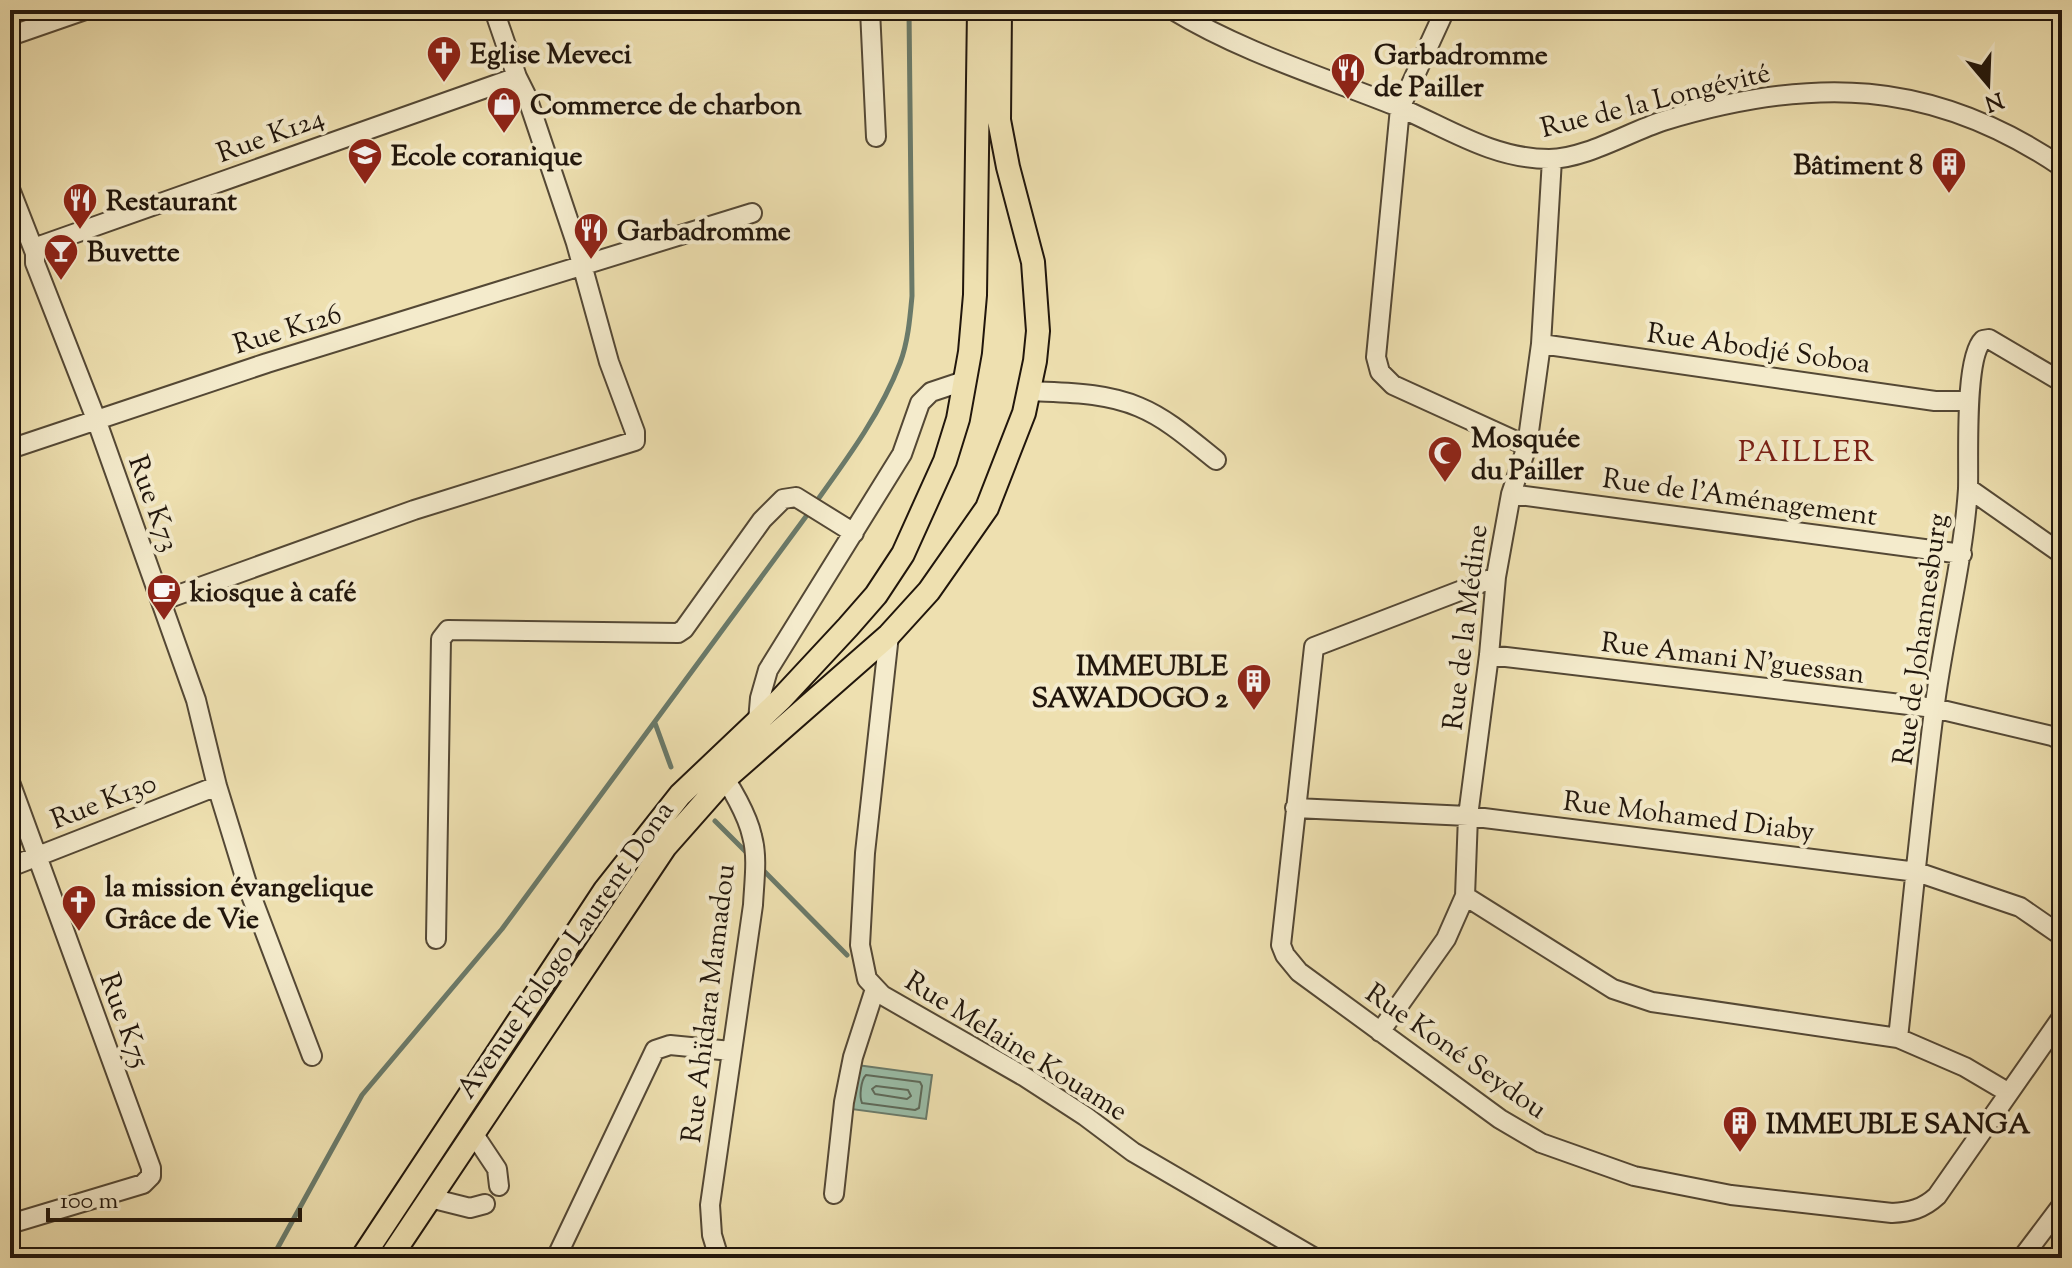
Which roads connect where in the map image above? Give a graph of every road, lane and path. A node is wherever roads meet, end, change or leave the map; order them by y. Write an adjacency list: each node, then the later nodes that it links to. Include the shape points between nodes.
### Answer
1 (85, 10): 8 (street)
2 (494, 10): 9 (street)
3 (870, 10): 11 (street)
4 (979, 10): 19 (main road, Avenue Fologo Laurent Dona, via 975,295)
5 (1000, 10): 21 (main road, Avenue Fologo Laurent Dona, via 999,120 1037,299 1038,331)
6 (1173, 10): 10 (street, Rue de la Longévité, via 1240,45)
7 (1445, 10): 10 (street)
8 (10, 36)
9 (517, 77): 16 (street, Rue K124); 17 (street)
10 (1400, 108): 12 (street, Rue de la Longévité, via 1493,150); 24 (street, via 1377,330 1380,372 1393,385)
11 (876, 137)
12 (1552, 159): 13 (street, Rue de la Longévité, via 1743,100 1825,91 1923,101 1985,122); 18 (street, Rue de la Médine)
13 (2062, 167)
14 (10, 189): 16 (street, Rue K73)
15 (752, 213): 17 (street, Rue K126)
16 (38, 249): 23 (street, Rue K73, via 35,263)
17 (582, 265): 23 (street, Rue K126); 33 (street, via 635,441 414,510)
18 (1541, 344): 22 (street, Rue Abodjé Soboa, via 1935,401); 24 (street, Rue de la Médine)
19 (964, 381): 29 (street, via 931,392 920,403 902,454); 37 (main road, Avenue Fologo Laurent Dona, via 945,461 903,554 866,606)
20 (2062, 382): 22 (street, Rue de Johannesburg, via 1983,340 1976,349)
21 (1028, 391): 26 (street, via 1091,394 1141,407); 34 (main road, Avenue Fologo Laurent Dona, via 987,508 929,591)
22 (1969, 401): 27 (street, Rue de Johannesburg)
23 (96, 419): 25 (street, Rue K126); 33 (street, Rue K73)
24 (1527, 446): 28 (street, Rue de la Médine)
25 (10, 449)
26 (1216, 460)
27 (1968, 488): 30 (street, Rue de Johannesburg); 31 (street)
28 (1511, 494): 30 (street, Rue de l'Aménagement); 32 (street, Rue de la Médine)
29 (854, 533): 37 (street, via 768,670); 49 (street, via 796,497 783,499 678,633 448,630 441,639)
30 (1962, 554): 36 (street, Rue de Johannesburg)
31 (2062, 554)
32 (1496, 577): 35 (street, Rue de la Médine); 42 (street, Rue Koné Seydou, via 1314,647)
33 (161, 601): 41 (street, Rue K73, via 196,700)
34 (889, 635): 39 (main road, Avenue Fologo Laurent Dona); 50 (street, Rue Melaine Kouame, via 860,945 864,971)
35 (1489, 655): 36 (street, Rue Amani N'guessan); 43 (street, Rue de la Médine)
36 (1934, 708): 38 (street, Rue Amani N'guessan); 46 (street, Rue de Johannesburg)
37 (758, 721): 39 (main road, Avenue Fologo Laurent Dona)
38 (2062, 741)
39 (719, 771): 54 (street, Rue Ahïdara Mamadou, via 752,835 754,861 753,905); 57 (main road, Avenue Fologo Laurent Dona); 64 (main road, Avenue Fologo Laurent Dona, via 680,795 605,890)
40 (10, 782): 44 (street, Rue K75)
41 (217, 786): 44 (street, Rue K130); 55 (street, Rue K73, via 249,890)
42 (1295, 808): 43 (street, Rue Mohamed Diaby); 52 (street, Rue Koné Seydou, via 1281,945 1299,972)
43 (1468, 816): 46 (street, Rue Mohamed Diaby); 47 (street, Rue de la Médine)
44 (37, 857): 45 (street, Rue K130); 63 (street, Rue K75, via 151,1176 143,1184)
45 (10, 867)
46 (1917, 872): 48 (street, Rue Mohamed Diaby, via 2020,907); 53 (street, Rue de Johannesburg)
47 (1465, 896): 52 (street, Rue de la Médine, via 1446,939); 53 (street, via 1613,989 1652,1002)
48 (2062, 936)
49 (436, 939)
50 (875, 989): 59 (street, via 853,1057); 68 (street, Rue Melaine Kouame, via 1025,1077 1133,1152)
51 (2062, 1017): 56 (street, Rue Koné Seydou)
52 (1380, 1032): 56 (street, Rue Koné Seydou, via 1500,1119 1570,1154 1634,1176 1731,1195 1892,1213 1912,1212 1937,1196)
53 (1898, 1038): 56 (street)
54 (731, 1051): 66 (street, via 670,1045 655,1050); 67 (street, Rue Ahïdara Mamadou, via 710,1205)
55 (312, 1056)
56 (2009, 1093)
57 (473, 1133): 58 (street, via 497,1169); 60 (main road, Avenue Fologo Laurent Dona)
58 (499, 1186)
59 (834, 1194)
60 (430, 1198): 61 (street, via 470,1208); 65 (main road, Avenue Fologo Laurent Dona)
61 (485, 1204)
62 (2062, 1205): 69 (street)
63 (10, 1224)
64 (362, 1258)
65 (390, 1258)
66 (556, 1258)
67 (719, 1258)
68 (1315, 1258)
69 (2022, 1258): 70 (street)
70 (2029, 1258)

